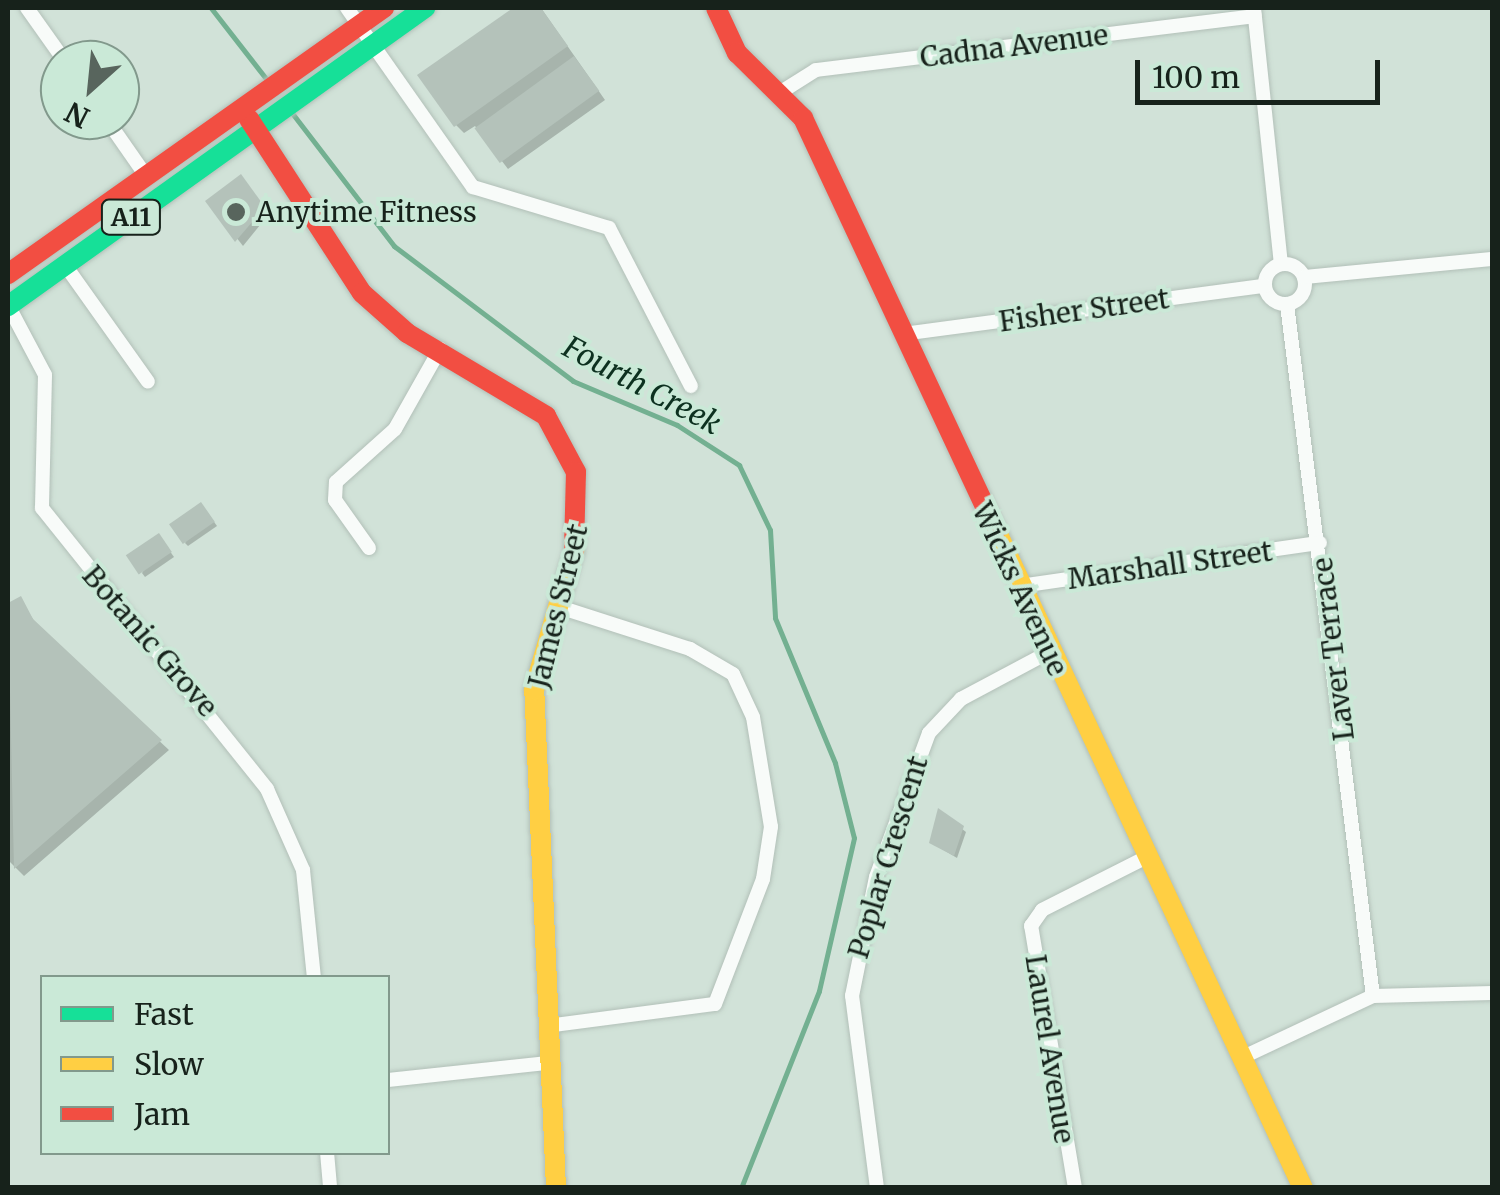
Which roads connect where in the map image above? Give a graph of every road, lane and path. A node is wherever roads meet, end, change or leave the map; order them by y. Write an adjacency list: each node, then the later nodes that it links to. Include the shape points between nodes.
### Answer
1 (27, 8): 7 (street)
2 (384, 8): 6 (street, A11)
3 (425, 8): 8 (street, A11)
4 (716, 8): 9 (street, Wicks Avenue, via 737,53)
5 (1255, 12): 9 (street, Cadna Avenue, via 816,70); 15 (street)
6 (353, 16): 8 (street); 10 (street, A11)
7 (50, 40)
8 (373, 44): 11 (street, A11); 25 (street, via 473,187 591,216 609,228)
9 (781, 92): 22 (street, Wicks Avenue, via 803,118)
10 (244, 107): 11 (street, James Street); 13 (street, A11)
11 (254, 129): 16 (street, A11); 23 (street, James Street, via 362,293)
12 (121, 140): 13 (street)
13 (146, 176): 17 (street, A11)
14 (1492, 259): 18 (street)
15 (1281, 264): 18 (street); 19 (street)
16 (64, 265): 21 (street, A11); 24 (street)
17 (8, 274)
18 (1304, 277): 20 (street, via 1304,293)
19 (1265, 286): 20 (street); 22 (street, Fisher Street)
20 (1287, 304): 26 (street, Laver Terrace)
21 (8, 305): 32 (street, Botanic Grove, via 44,375 42,508 267,788 302,870)
22 (903, 334): 28 (street, Wicks Avenue)
23 (440, 349): 27 (street, via 395,429 336,482 336,500); 29 (street, James Street, via 546,416 568,450 581,514)
24 (148, 382)
25 (692, 386)
26 (1320, 543): 28 (street, Marshall Street); 34 (street, Laver Terrace)
27 (368, 548)
28 (1020, 586): 30 (street, Wicks Avenue)
29 (556, 606): 35 (street, James Street, via 534,690); 35 (street, via 690,650 733,674 753,717 771,827 763,879 715,1004)
30 (1049, 652): 31 (street, Wicks Avenue); 42 (street, Poplar Crescent, via 961,699 929,733 876,877 852,996)
31 (1147, 857): 36 (street, Wicks Avenue); 43 (street, Laurel Avenue, via 1042,910 1031,926)
32 (314, 975)
33 (1492, 993): 34 (street)
34 (1373, 996): 36 (street)
35 (546, 1026): 37 (street, James Street)
36 (1241, 1058): 44 (street, Wicks Avenue)
37 (548, 1063): 38 (street); 41 (street, James Street)
38 (390, 1080)
39 (328, 1155): 40 (street)
40 (330, 1188)
41 (556, 1188)
42 (877, 1188)
43 (1075, 1188)
44 (1303, 1188)

